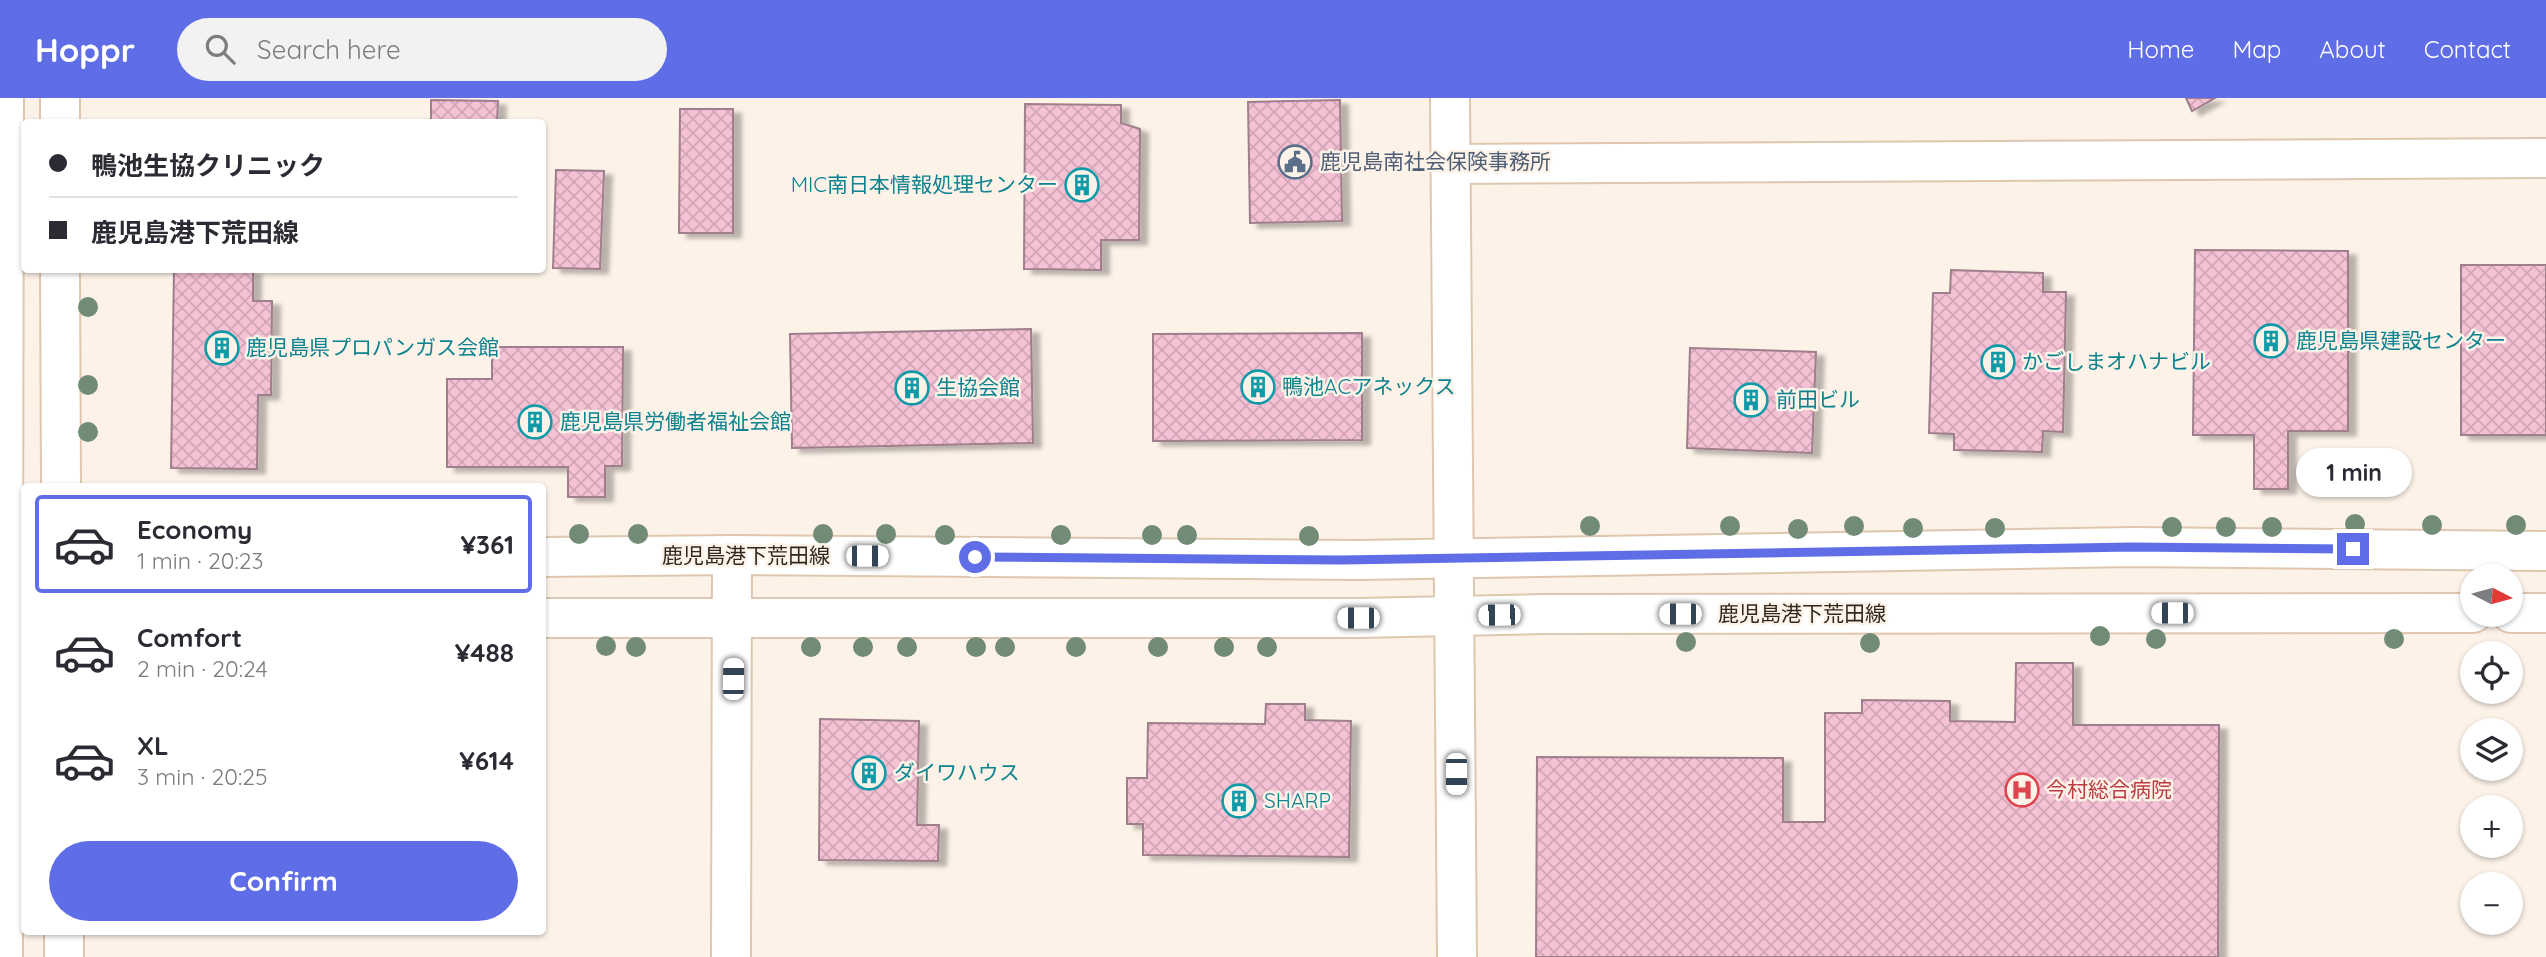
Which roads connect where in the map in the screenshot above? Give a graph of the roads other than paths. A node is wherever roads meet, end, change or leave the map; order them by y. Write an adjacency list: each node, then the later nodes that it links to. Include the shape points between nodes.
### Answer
1 (4, 98): 13 (main road)
2 (60, 98): 4 (main road)
3 (1450, 98): 6 (main road)
4 (60, 119)
5 (2546, 158): 6 (main road)
6 (1450, 164): 12 (main road)
7 (60, 273): 8 (main road)
8 (61, 483)
9 (2546, 551): 12 (main road, 鹿児島港下荒田線, via 2132,547)
10 (732, 555): 11 (main road, 鹿児島港下荒田線); 12 (main road, 鹿児島港下荒田線); 18 (main road)
11 (546, 556)
12 (1454, 558): 17 (main road)
13 (13, 592): 21 (main road)
14 (2460, 613): 17 (main road, 鹿児島港下荒田線)
15 (2524, 613): 16 (main road)
16 (2546, 613)
17 (1455, 616): 18 (main road, 鹿児島港下荒田線); 24 (main road)
18 (733, 617): 19 (main road, 鹿児島港下荒田線); 23 (main road)
19 (546, 618)
20 (64, 935): 22 (main road)
21 (3, 957)
22 (64, 957)
23 (731, 957)
24 (1457, 957)

